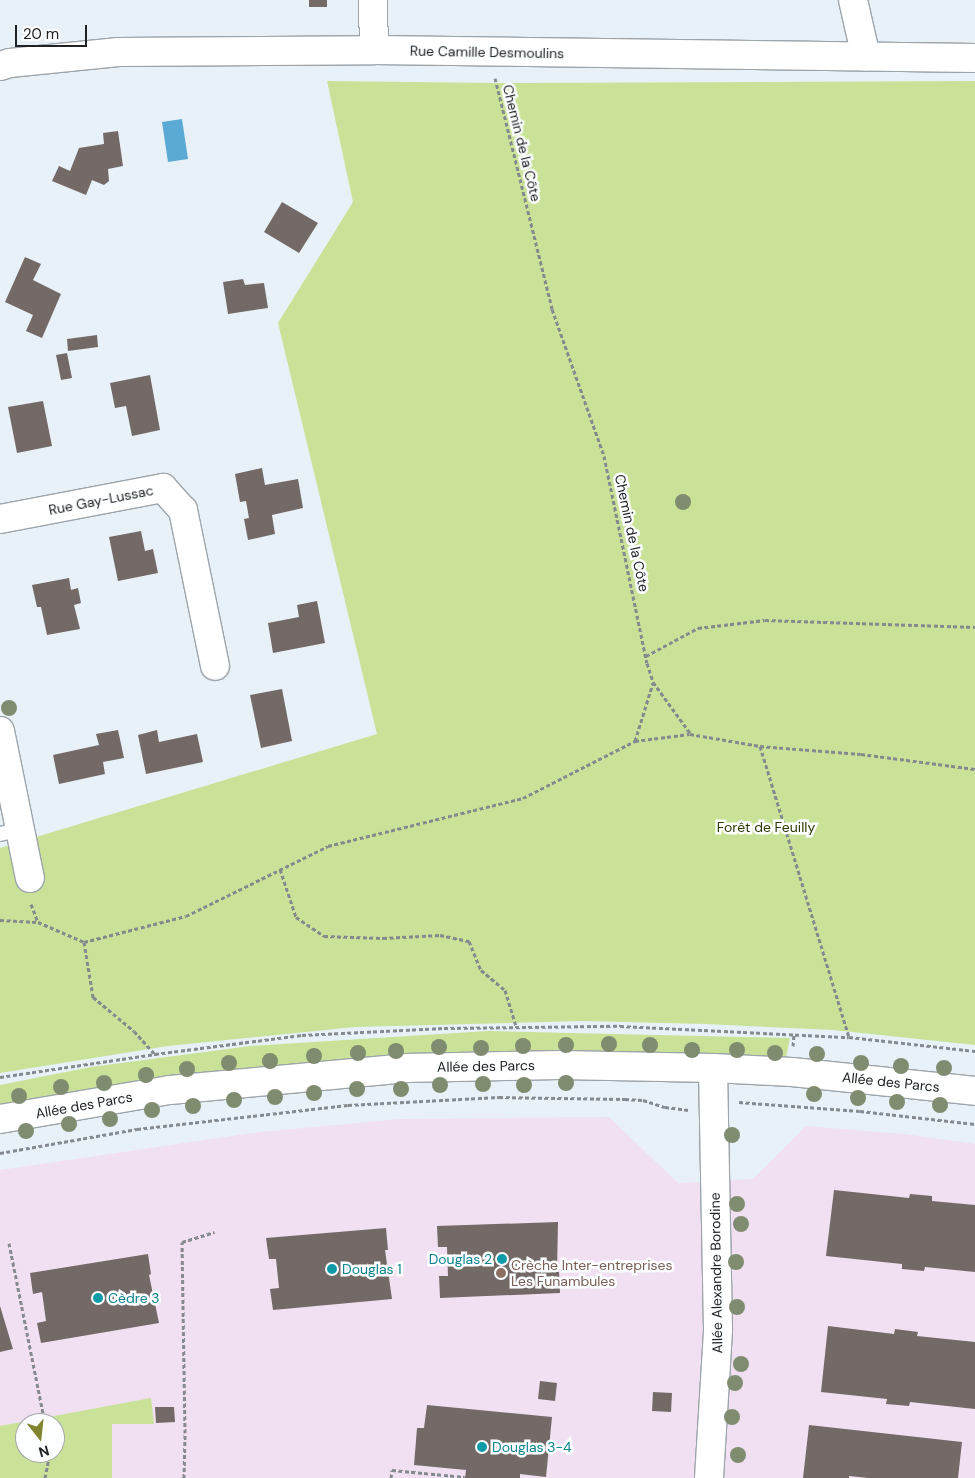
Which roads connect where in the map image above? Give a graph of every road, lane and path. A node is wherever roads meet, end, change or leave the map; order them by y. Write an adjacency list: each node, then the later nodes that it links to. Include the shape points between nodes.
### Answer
1 (373, 0): 3 (street)
2 (853, 0): 5 (street)
3 (374, 50): 4 (street, Rue Camille Desmoulins); 7 (street, Rue Camille Desmoulins, via 118,52)
4 (490, 52): 5 (street, Rue Camille Desmoulins); 10 (path, Chemin de la Côte, via 511,152 552,309 604,456)
5 (866, 57): 6 (street, Rue Camille Desmoulins)
6 (975, 58)
7 (0, 66)
8 (0, 519): 11 (street, Rue Gay-Lussac, via 163,488 183,510)
9 (975, 627): 10 (path, via 765,620 698,628)
10 (646, 656): 12 (path, Chemin de la Côte)
11 (215, 666)
12 (654, 682): 14 (path, Chemin de la Côte); 15 (path)
13 (0, 731): 18 (street)
14 (690, 734): 15 (path); 16 (path)
15 (635, 741): 19 (path, via 523,798 328,846)
16 (760, 746): 17 (path, via 861,754); 24 (path)
17 (975, 769)
18 (10, 832): 20 (street)
19 (280, 869): 22 (path, via 186,916); 23 (path, via 296,917 324,936 383,938 440,935 469,941 482,970 505,990)
20 (30, 878)
21 (0, 920): 22 (path, via 38,922)
22 (84, 942): 25 (path, via 93,998 134,1031)
23 (516, 1027)
24 (849, 1037)
25 (155, 1054)
26 (713, 1068): 27 (street, Allée des Parcs, via 792,1072); 28 (street, Allée Alexandre Borodine); 29 (street, Allée des Parcs, via 560,1065 404,1068 170,1090)
27 (975, 1091)
28 (714, 1110): 30 (path, via 739,1102 789,1104); 31 (path, via 680,1111 643,1100 615,1098 499,1097 348,1106 137,1129); 40 (street, Allée Alexandre Borodine, via 718,1329)
29 (0, 1119)
30 (975, 1124)
31 (0, 1153)
32 (215, 1232): 38 (path, via 182,1242)
33 (9, 1243): 34 (path)
34 (43, 1413)
35 (48, 1463): 37 (path)
36 (466, 1477): 39 (path, via 392,1470)
37 (45, 1478)
38 (184, 1478)
39 (391, 1478)
40 (709, 1478)

